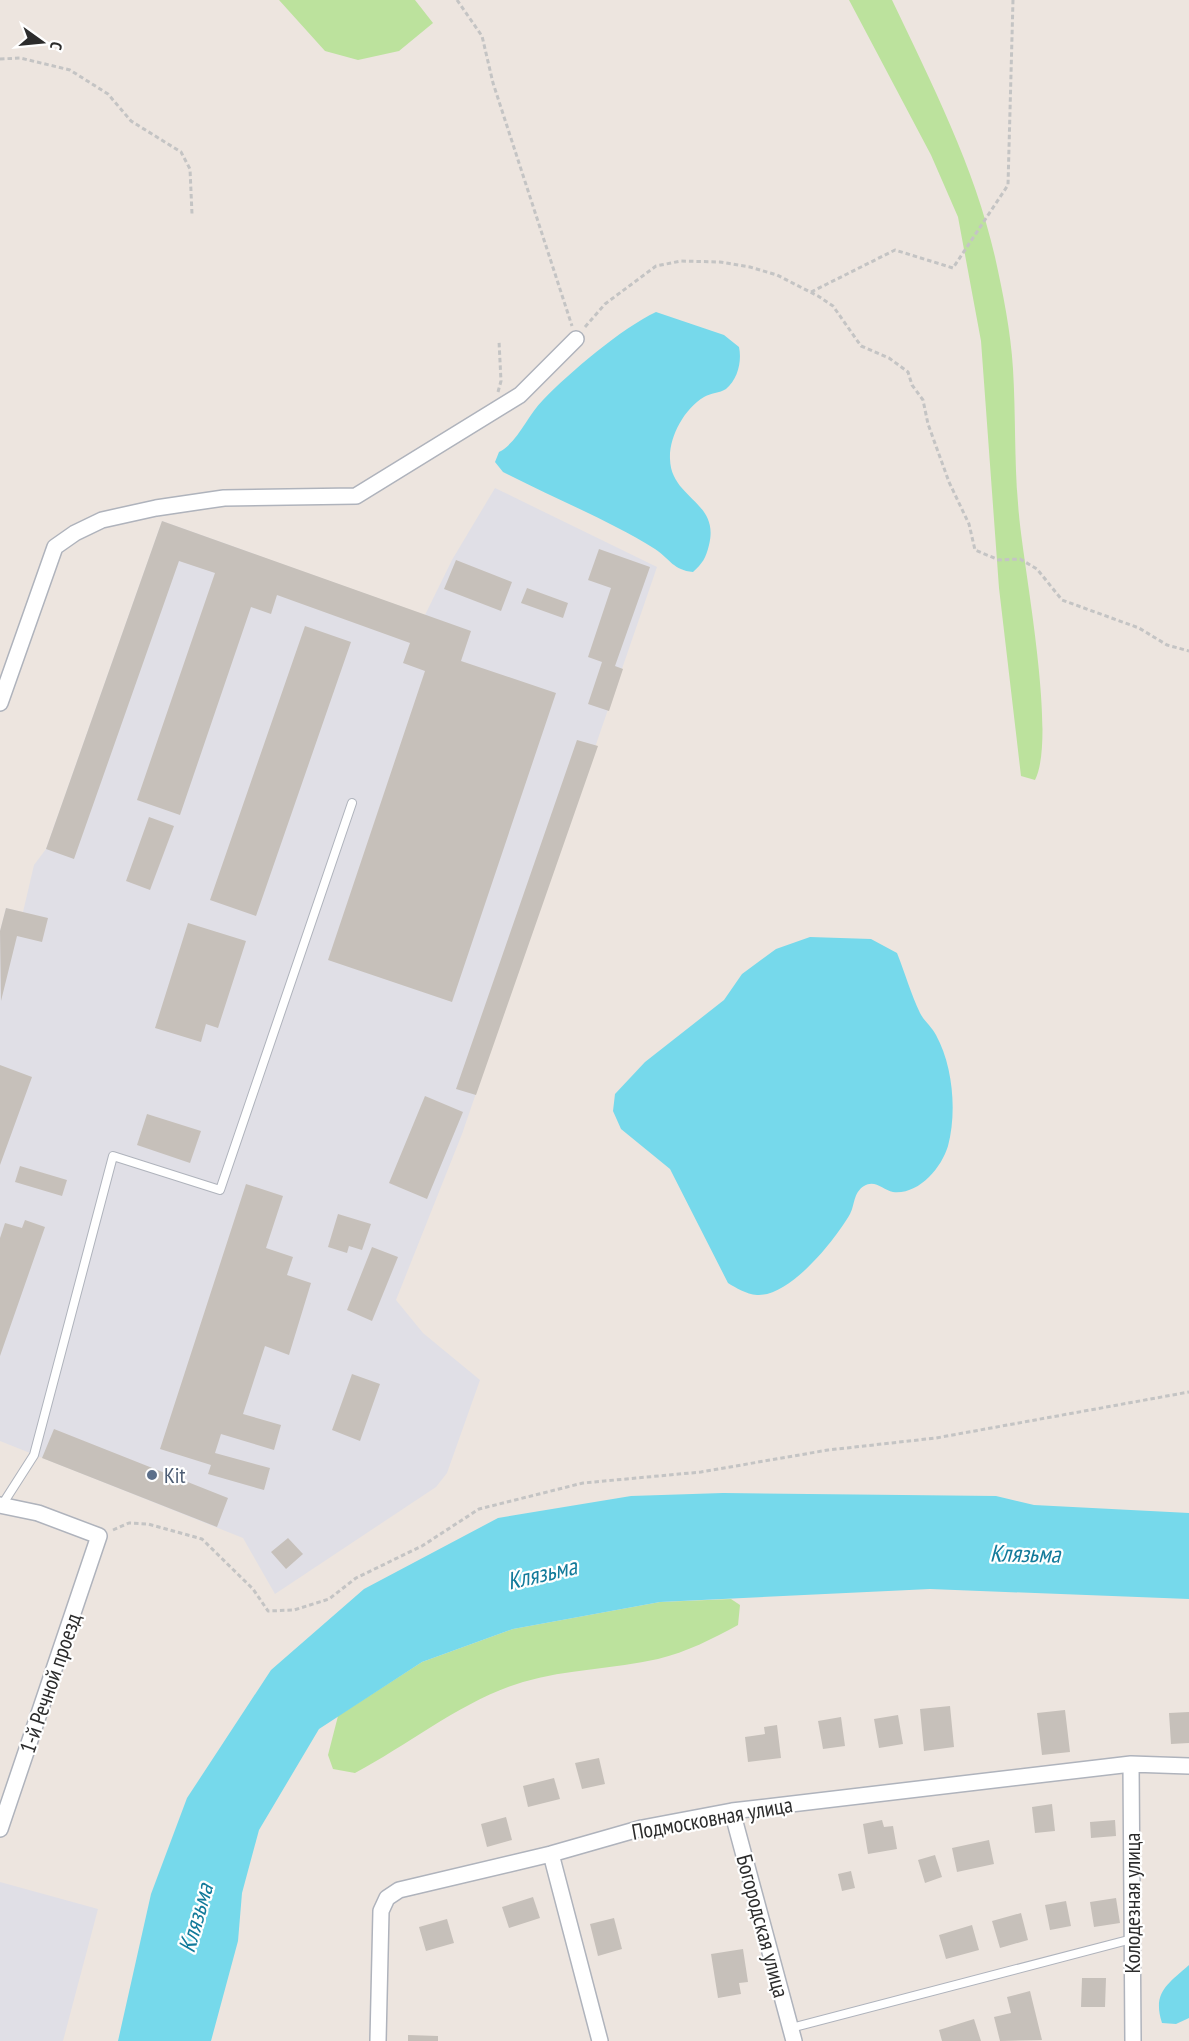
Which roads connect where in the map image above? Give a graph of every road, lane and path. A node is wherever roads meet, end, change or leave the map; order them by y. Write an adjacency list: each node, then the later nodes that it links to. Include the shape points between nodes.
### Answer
1 (457, 0): 6 (path, via 482,36 493,83)
2 (1013, 0): 5 (path, via 1008,185 953,268 895,250)
3 (0, 59): 4 (path, via 20,58 69,70 108,94 131,121 180,152 190,169)
4 (192, 214)
5 (811, 292): 6 (path, via 750,267 681,261 656,266 605,304); 9 (path, via 833,306 861,346 889,358 908,372 923,400 975,550 999,560 1020,559 1036,569 1062,600)
6 (576, 339): 8 (street, via 520,394)
7 (499, 341): 8 (path, via 501,381)
8 (493, 411): 10 (street, via 356,496 224,498 102,520 75,532 55,547)
9 (1189, 651)
10 (0, 703)
11 (352, 803): 13 (lane, via 220,1190 113,1156 34,1455)
12 (1189, 1392): 14 (path, via 936,1437 701,1472 583,1483 479,1509 422,1546 356,1578 329,1599 294,1610 268,1611 254,1589 202,1539 148,1524 129,1523)
13 (1, 1505): 14 (street)
14 (99, 1536): 18 (street, 1-й Речной проезд)
15 (1131, 1764): 16 (street, Подмосковная улица); 17 (street, Подмосковная улица); 20 (street, Колодезная улица)
16 (1189, 1766)
17 (732, 1811): 19 (street, Подмосковная улица, via 642,1828); 21 (street, Богородская улица)
18 (0, 1829)
19 (551, 1854): 22 (street, Подмосковная улица, via 399,1890 387,1898 381,1911); 23 (street)
20 (1132, 1939): 21 (lane); 24 (street, Колодезная улица)
21 (793, 2034)
22 (378, 2041)
23 (600, 2041)
24 (1133, 2041)

